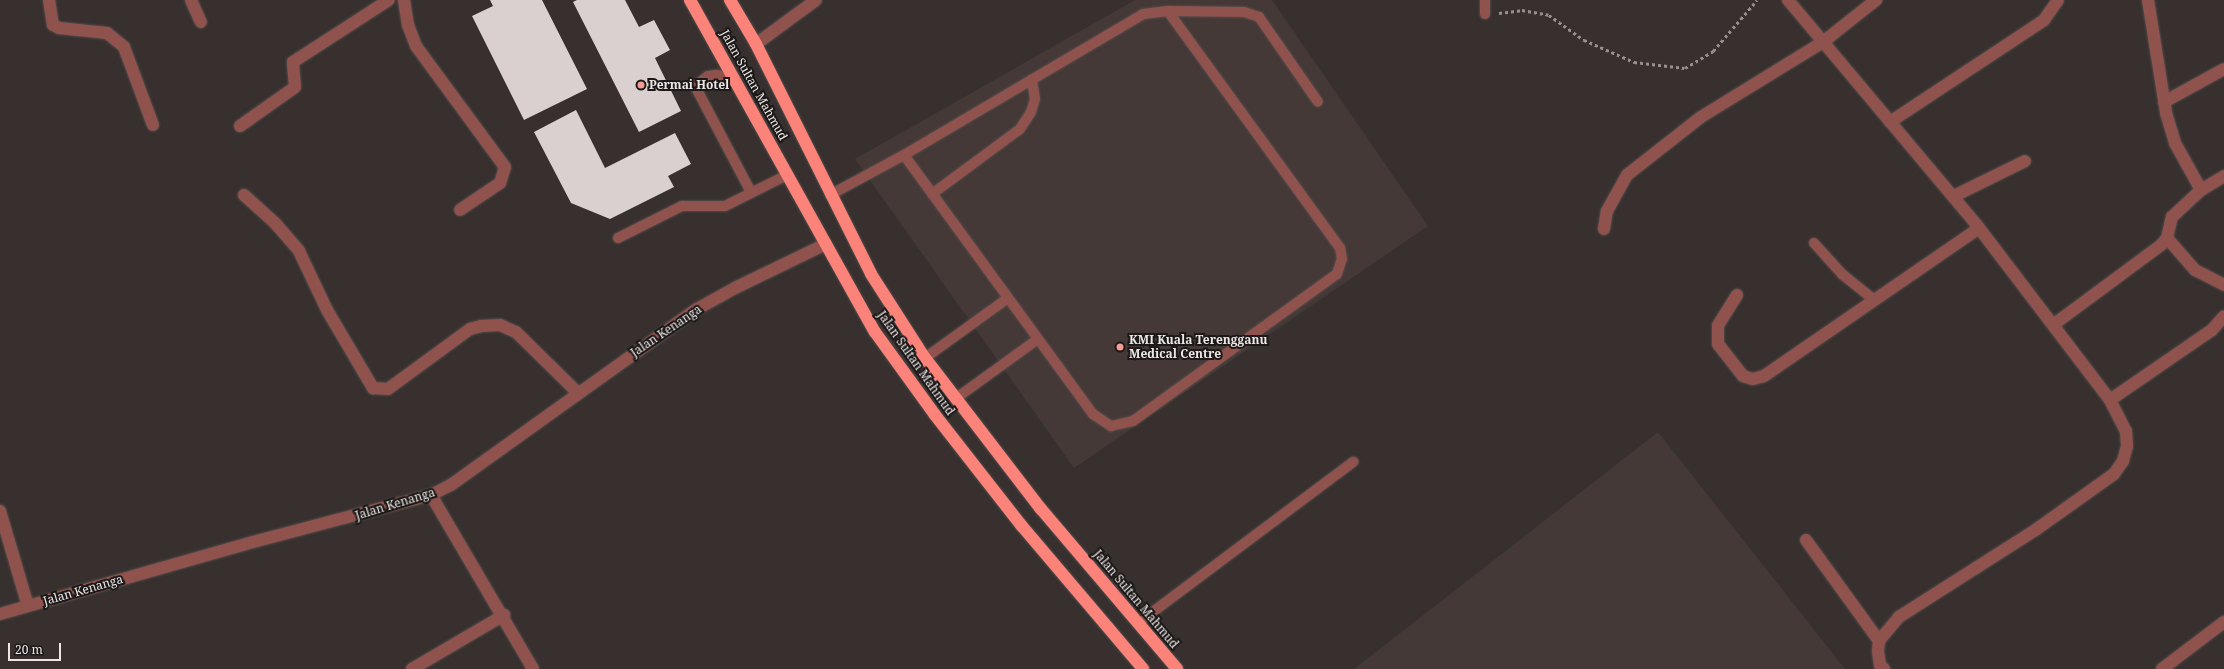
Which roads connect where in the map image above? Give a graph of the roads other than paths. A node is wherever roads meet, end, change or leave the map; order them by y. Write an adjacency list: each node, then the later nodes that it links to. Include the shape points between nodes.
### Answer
1 (49, 0): 24 (street, via 52,25 107,33 124,47)
2 (191, 0): 15 (street)
3 (389, 0): 25 (street, via 293,62 295,87)
4 (404, 0): 36 (street, via 408,25 416,46 505,167 500,183)
5 (690, 0): 20 (highway, Jalan Sultan Mahmud)
6 (730, 0): 17 (highway, Jalan Sultan Mahmud)
7 (816, 0): 17 (street)
8 (1485, 0): 14 (lane)
9 (1788, 0): 16 (street)
10 (1876, 0): 16 (street)
11 (2058, 0): 23 (street, via 2044,20)
12 (2148, 0): 22 (street)
13 (1168, 11): 19 (lane, via 1143,14); 21 (lane, via 1244,12 1259,16); 49 (lane, via 1340,248 1342,259 1337,274 1133,421 1111,426 1093,414)
14 (1485, 14)
15 (201, 22)
16 (1823, 42): 23 (street); 38 (street, via 1701,117 1627,176 1607,211)
17 (756, 44): 33 (highway, Jalan Sultan Mahmud)
18 (2224, 69): 22 (street)
19 (1032, 79): 26 (lane); 32 (lane, via 1035,99 1031,112 1020,129)
20 (735, 80): 28 (highway, Jalan Sultan Mahmud); 31 (lane, via 717,75 708,76 695,86)
21 (1318, 102)
22 (2164, 102): 30 (street, via 2175,142)
23 (1890, 122): 35 (street)
24 (153, 125)
25 (240, 126)
26 (904, 156): 32 (lane); 33 (lane)
27 (2025, 161): 35 (street)
28 (787, 174): 31 (lane); 42 (highway, Jalan Sultan Mahmud)
29 (2224, 176): 30 (street)
30 (2201, 190): 40 (street, via 2172,217)
31 (751, 192): 39 (lane, via 725,206 682,206)
32 (932, 194): 45 (lane)
33 (830, 195): 50 (highway, Jalan Sultan Mahmud, via 871,274)
34 (244, 196): 51 (street, via 274,223 299,251 327,310 374,388 388,390 470,329 500,324 516,332)
35 (1954, 196): 37 (street)
36 (460, 210)
37 (1979, 228): 46 (street); 48 (street)
38 (1604, 229)
39 (618, 238)
40 (2167, 238): 43 (street, via 2195,270); 48 (street)
41 (1814, 243): 46 (lane, via 1842,274)
42 (826, 244): 51 (street, Jalan Kenanga, via 697,309); 66 (highway, Jalan Sultan Mahmud, via 875,332 935,415 1021,524)
43 (2224, 285)
44 (1737, 295): 46 (street, via 1718,326 1718,344 1743,376 1753,380 1764,376)
45 (1008, 298): 49 (lane); 50 (lane)
46 (1873, 299)
47 (2224, 316): 53 (street, via 2212,330)
48 (2053, 325): 53 (street)
49 (1038, 339): 52 (lane)
50 (925, 358): 52 (highway, Jalan Sultan Mahmud)
51 (578, 393): 55 (street, Jalan Kenanga, via 451,485)
52 (955, 398): 62 (highway, Jalan Sultan Mahmud, via 1041,509)
53 (2110, 400): 63 (street, via 2126,432 2127,446 2123,460 2114,474 2037,529 1899,617)
54 (1353, 462): 62 (lane)
55 (431, 495): 58 (street, Jalan Kenanga); 60 (street)
56 (0, 511): 58 (street)
57 (1806, 540): 63 (street)
58 (28, 606): 59 (street, Jalan Kenanga)
59 (0, 614)
60 (504, 615): 64 (street); 65 (street)
61 (2224, 622): 69 (street)
62 (1138, 623): 67 (highway, Jalan Sultan Mahmud)
63 (1879, 641): 68 (street, via 1880,665)
64 (412, 669)
65 (533, 669)
66 (1143, 669)
67 (1177, 669)
68 (1884, 669)
69 (2162, 669)

